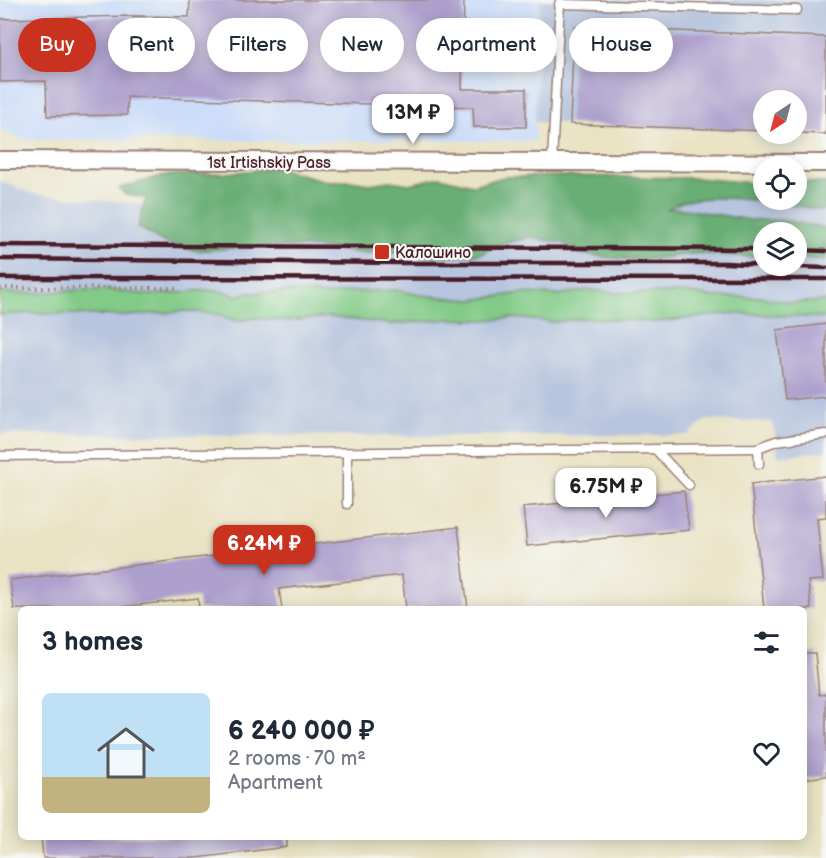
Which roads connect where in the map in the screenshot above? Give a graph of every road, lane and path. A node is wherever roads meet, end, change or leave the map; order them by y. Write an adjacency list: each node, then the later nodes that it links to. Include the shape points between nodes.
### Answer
1 (560, 2): 2 (lane); 4 (lane)
2 (797, 10)
3 (0, 160): 4 (street, 1st Irtishskiy Pass)
4 (552, 162): 5 (street, 1st Irtishskiy Pass)
5 (826, 164)
6 (0, 288): 7 (path)
7 (179, 288)
8 (826, 434): 9 (lane, via 776,441)
9 (758, 448): 10 (lane); 13 (lane)
10 (655, 449): 11 (lane); 14 (lane)
11 (347, 453): 12 (lane); 15 (lane)
12 (0, 456)
13 (759, 464)
14 (689, 485)
15 (347, 504)

